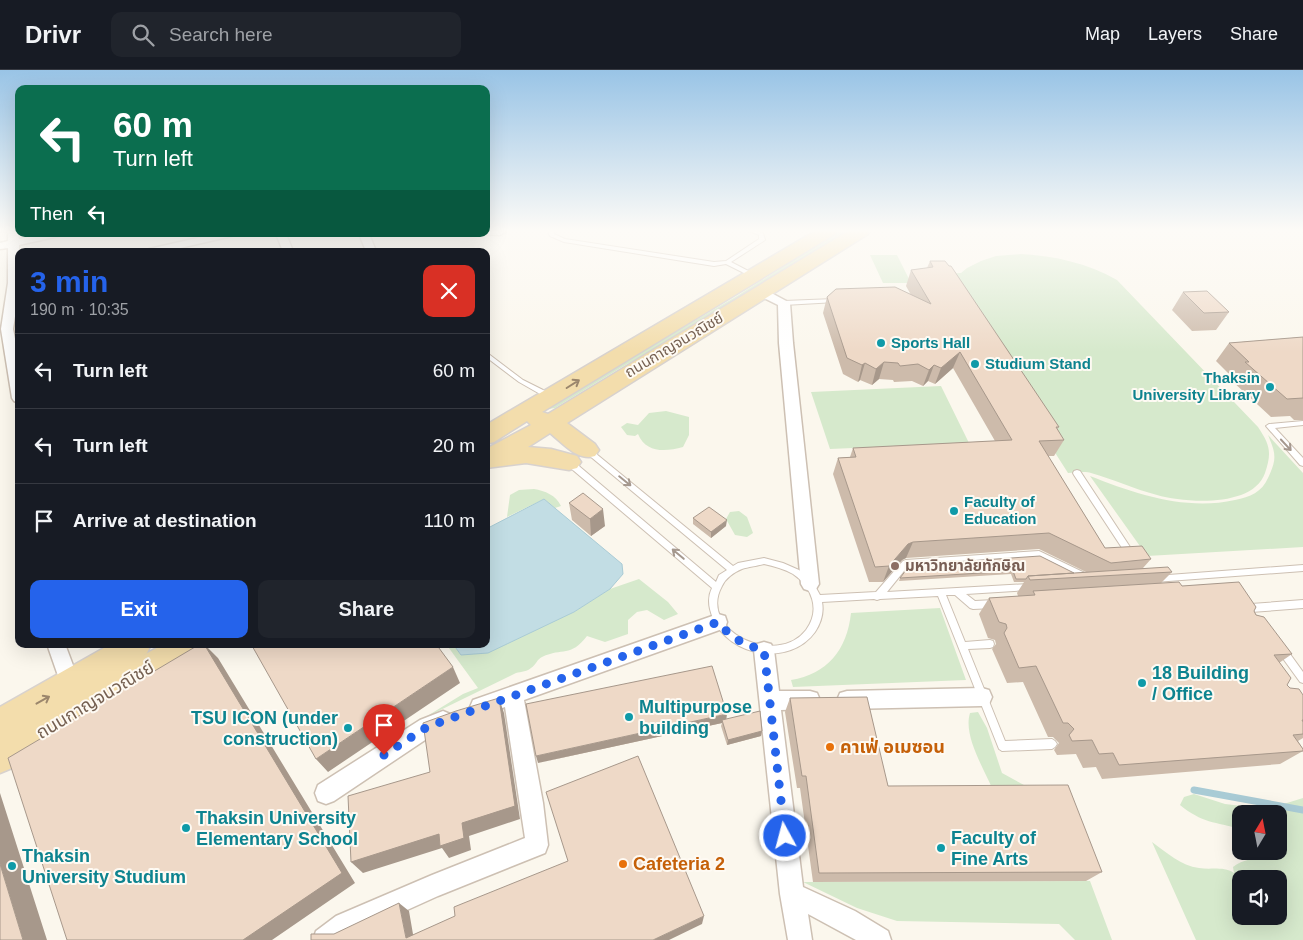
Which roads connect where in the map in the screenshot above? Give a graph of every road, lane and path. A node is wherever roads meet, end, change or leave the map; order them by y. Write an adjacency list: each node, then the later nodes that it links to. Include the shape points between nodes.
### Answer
1 (744, 271): 4 (lane)
2 (760, 271): 4 (main road, ถนนกาญจนวณิชย์)
3 (797, 271): 7 (main road, ถนนกาญจนวณิชย์)
4 (752, 275): 17 (main road, ถนนกาญจนวณิชย์, one-way to 4)
5 (15, 283): 6 (street)
6 (0, 287)
7 (762, 292): 10 (street); 14 (main road, ถนนกาญจนวณิชย์)
8 (15, 294): 11 (street)
9 (838, 301): 10 (lane)
10 (784, 303): 29 (street)
11 (9, 328): 13 (street)
12 (490, 357): 17 (lane, via 521,381)
13 (15, 369)
14 (612, 383): 17 (main road, ถนนกาญจนวณิชย์); 20 (main road, via 586,411)
15 (15, 384): 16 (street)
16 (0, 388)
17 (542, 415): 19 (main road); 20 (main road); 21 (main road, ถนนกาญจนวณิชย์)
18 (1303, 423): 23 (lane, one-way to 23, via 1269,426)
19 (495, 430)
20 (578, 456): 22 (main road, via 514,454); 27 (lane, one-way to 27); 31 (lane, one-way to 20)
21 (490, 459)
22 (490, 461)
23 (1303, 463)
24 (1077, 473): 25 (lane)
25 (1136, 563)
26 (1303, 568): 28 (lane, via 1214,580)
27 (732, 569): 29 (lane, via 746,562 781,564); 31 (lane)
28 (1147, 580)
29 (810, 584): 36 (lane)
30 (1077, 584): 35 (lane, via 1088,581 1039,554 906,563)
31 (715, 586): 40 (lane, via 713,610)
32 (1038, 586): 33 (lane)
33 (958, 592): 34 (lane); 37 (lane, via 973,605)
34 (941, 593): 35 (lane); 43 (lane)
35 (877, 597): 36 (lane)
36 (817, 599): 47 (lane, via 816,625 808,637 796,645)
37 (1003, 603)
38 (1303, 604): 39 (lane)
39 (1250, 609)
40 (718, 622): 47 (lane, via 736,640); 50 (street)
41 (1276, 642): 48 (lane)
42 (990, 644): 43 (lane)
43 (962, 646): 51 (lane)
44 (57, 648): 49 (street)
45 (130, 648): 49 (main road, ถนนกาญจนวณิชย์)
46 (183, 648): 55 (main road, ถนนกาญจนวณิชย์)
47 (764, 650): 52 (street)
48 (1303, 679)
49 (70, 684): 53 (main road, ถนนกาญจนวณิชย์, one-way to 49)
50 (513, 695): 56 (street, via 427,727); 58 (street, via 536,845 345,925)
51 (982, 696): 52 (street); 54 (lane, via 1002,746)
52 (770, 701): 57 (street)
53 (0, 724)
54 (1052, 744)
55 (0, 757)
56 (326, 793)
57 (792, 894): 59 (street); 60 (street)
58 (325, 940)
59 (800, 940)
60 (879, 940)

